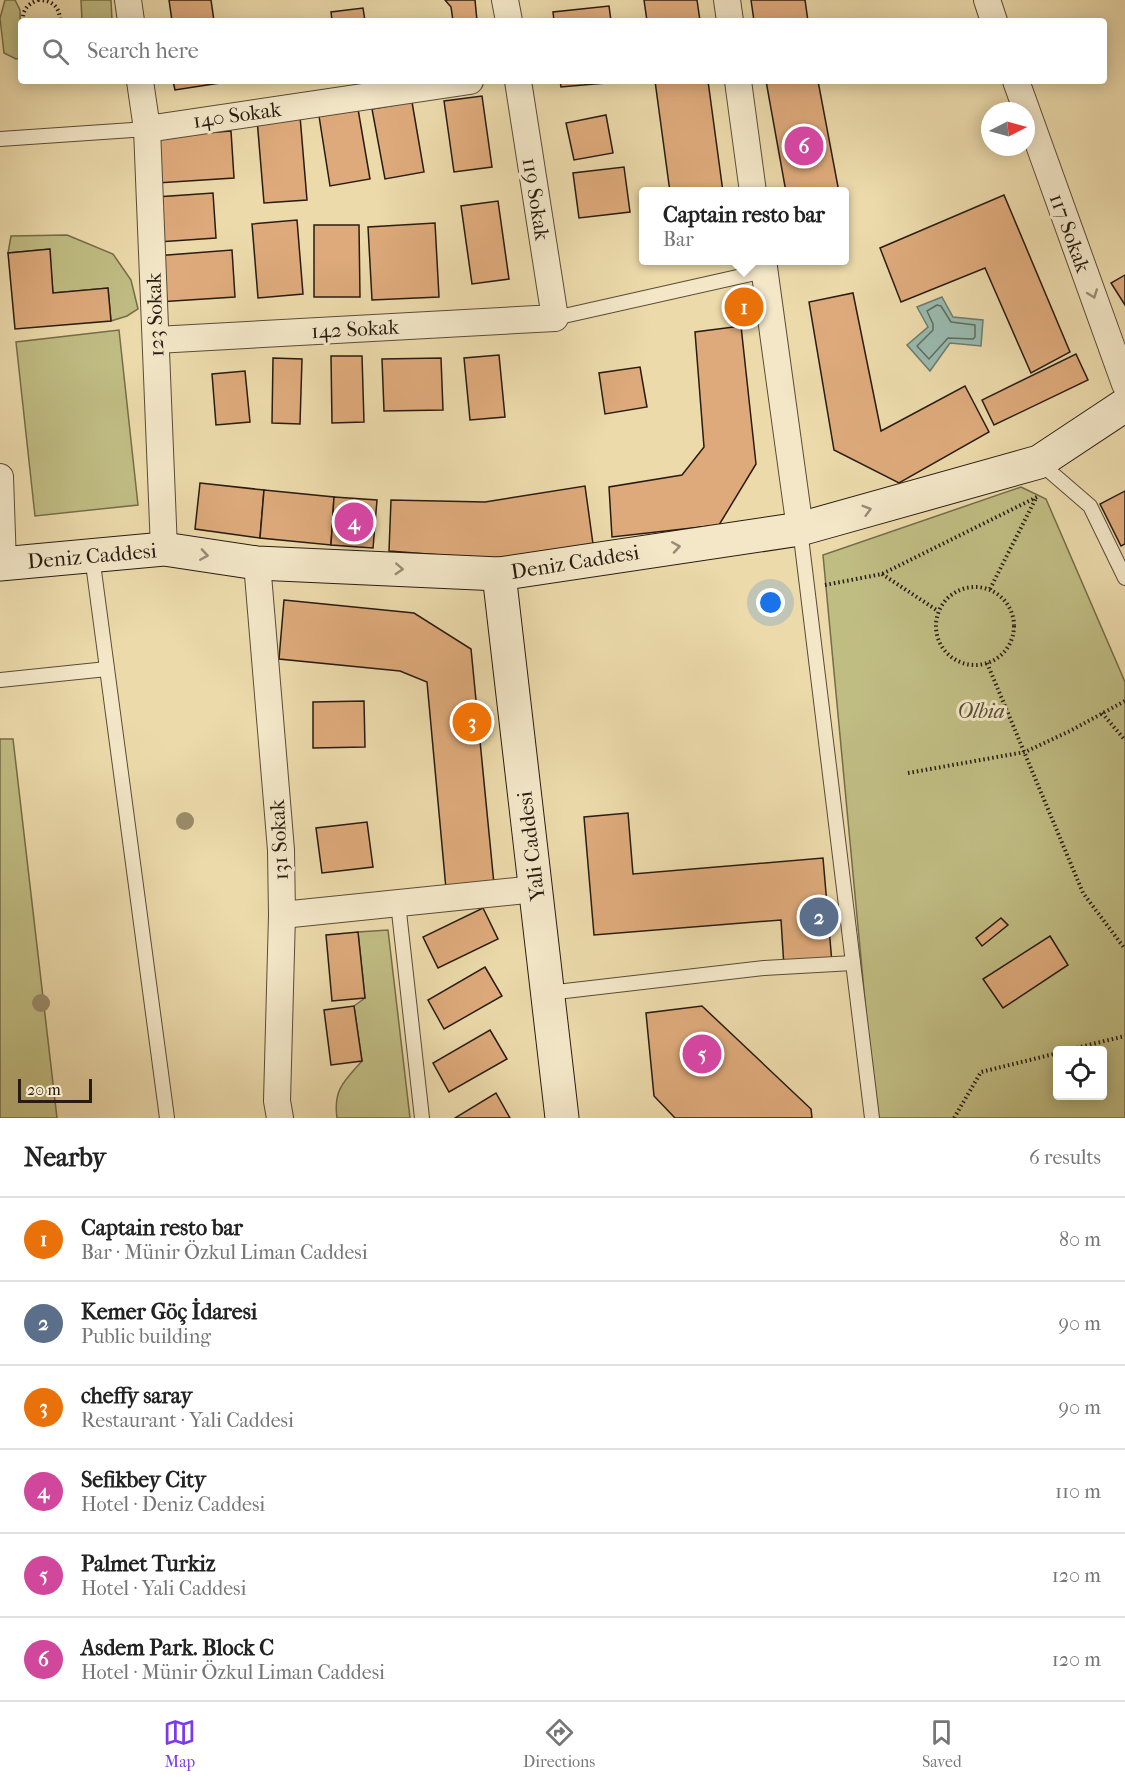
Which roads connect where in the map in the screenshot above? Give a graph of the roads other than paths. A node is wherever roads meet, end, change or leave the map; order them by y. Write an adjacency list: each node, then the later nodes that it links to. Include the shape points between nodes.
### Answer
1 (128, 0): 5 (street)
2 (505, 0): 6 (street)
3 (727, 0): 7 (street)
4 (987, 0): 8 (street)
5 (131, 18)
6 (508, 18)
7 (730, 18)
8 (993, 18)
9 (140, 84): 14 (street, 123 Sokak)
10 (450, 84): 14 (street, 140 Sokak)
11 (518, 84): 18 (street, 119 Sokak)
12 (738, 84): 16 (street)
13 (1017, 84): 20 (street, 117 Sokak, one-way to 20)
14 (147, 129): 15 (lane); 19 (street, 123 Sokak)
15 (0, 139)
16 (752, 187)
17 (764, 266): 18 (lane); 24 (street)
18 (555, 318): 19 (street, 142 Sokak)
19 (156, 340): 25 (street, 123 Sokak)
20 (1125, 384)
21 (1125, 405): 22 (street, Deniz Caddesi)
22 (1044, 466): 24 (street, Deniz Caddesi, one-way to 22); 30 (lane, via 1090,506)
23 (0, 477): 28 (street)
24 (800, 529): 29 (street, Deniz Caddesi, one-way to 24); 36 (lane)
25 (164, 549): 26 (street, Deniz Caddesi); 27 (street, Deniz Caddesi, one-way to 27)
26 (92, 556): 28 (street, Deniz Caddesi); 31 (lane)
27 (257, 563): 29 (street, Deniz Caddesi, one-way to 29); 35 (street, 131 Sokak, via 281,850)
28 (1, 564)
29 (499, 574): 33 (street, Yali Caddesi)
30 (1125, 578)
31 (107, 669): 32 (lane); 38 (lane)
32 (0, 680)
33 (536, 889): 34 (street); 37 (street, Yali Caddesi)
34 (398, 903): 35 (street); 40 (lane)
35 (282, 915): 39 (street, 131 Sokak, via 277,1101)
36 (853, 963): 37 (lane, via 764,968); 42 (lane)
37 (548, 993): 41 (street, Yali Caddesi)
38 (166, 1118)
39 (280, 1118)
40 (422, 1118)
41 (562, 1118)
42 (872, 1118)

